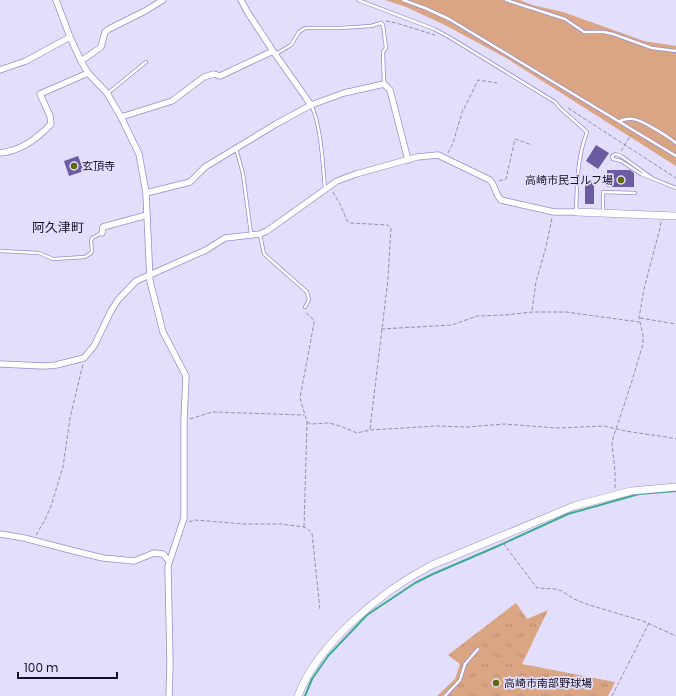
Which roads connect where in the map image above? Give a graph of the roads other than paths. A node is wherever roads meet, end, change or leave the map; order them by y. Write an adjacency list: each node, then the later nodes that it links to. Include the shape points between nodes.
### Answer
1 (56, 0): 7 (street)
2 (163, 0): 10 (street, via 109,29 105,32 101,47)
3 (241, 0): 9 (street)
4 (358, 0): 29 (lane, via 443,34 555,102 587,132 579,160)
5 (403, 0): 18 (lane, via 449,19)
6 (506, 0): 8 (lane, via 565,19 584,32 604,32 652,48)
7 (70, 37): 10 (street); 12 (street, via 26,61)
8 (676, 51)
9 (274, 53): 14 (lane, via 291,45 299,32 305,28 381,24 386,48 383,52); 16 (street); 17 (street, via 220,76 204,76 172,101)
10 (81, 61): 13 (street)
11 (146, 62): 15 (lane)
12 (0, 70)
13 (88, 73): 15 (street); 21 (street, via 40,94 50,116 50,124 43,133 20,148)
14 (384, 84): 16 (street, via 344,93); 23 (street, via 390,90)
15 (107, 93): 17 (street)
16 (311, 105): 20 (street); 25 (lane, via 320,140)
17 (122, 117): 27 (street, via 139,154)
18 (620, 121): 19 (lane, via 636,119 662,132); 22 (lane)
19 (676, 143)
20 (236, 148): 27 (street, via 205,167 190,182); 35 (lane, via 243,174)
21 (0, 153)
22 (676, 156)
23 (408, 160): 25 (street, via 345,177); 29 (street, via 438,155 490,180 501,200 554,212)
24 (652, 178): 24 (lane, via 640,174 612,156 619,155); 26 (lane)
25 (327, 188): 34 (street)
26 (676, 188)
27 (146, 192): 31 (street)
28 (635, 193): 30 (lane, via 603,192)
29 (576, 212): 30 (street)
30 (603, 213): 32 (street)
31 (147, 215): 33 (street, via 103,227); 37 (street)
32 (676, 216)
33 (102, 233): 36 (lane, via 92,238 91,253 85,257 53,259 39,253)
34 (260, 234): 35 (street); 38 (lane, via 264,254 307,292 309,300)
35 (251, 235): 37 (street, via 225,238 206,250)
36 (0, 251)
37 (149, 274): 39 (street, via 136,280 118,300 94,346 84,358 50,366); 42 (street, via 163,332 186,376 184,511 182,524)
38 (305, 307)
39 (0, 364)
40 (676, 487): 45 (street, via 639,489 562,510 417,572 373,603 322,653)
41 (0, 534): 42 (street, via 103,558 134,561 154,553 163,554)
42 (168, 560): 44 (street)
43 (478, 649): 46 (lane, via 465,664 460,680)
44 (170, 696)
45 (298, 696)
46 (444, 696)

